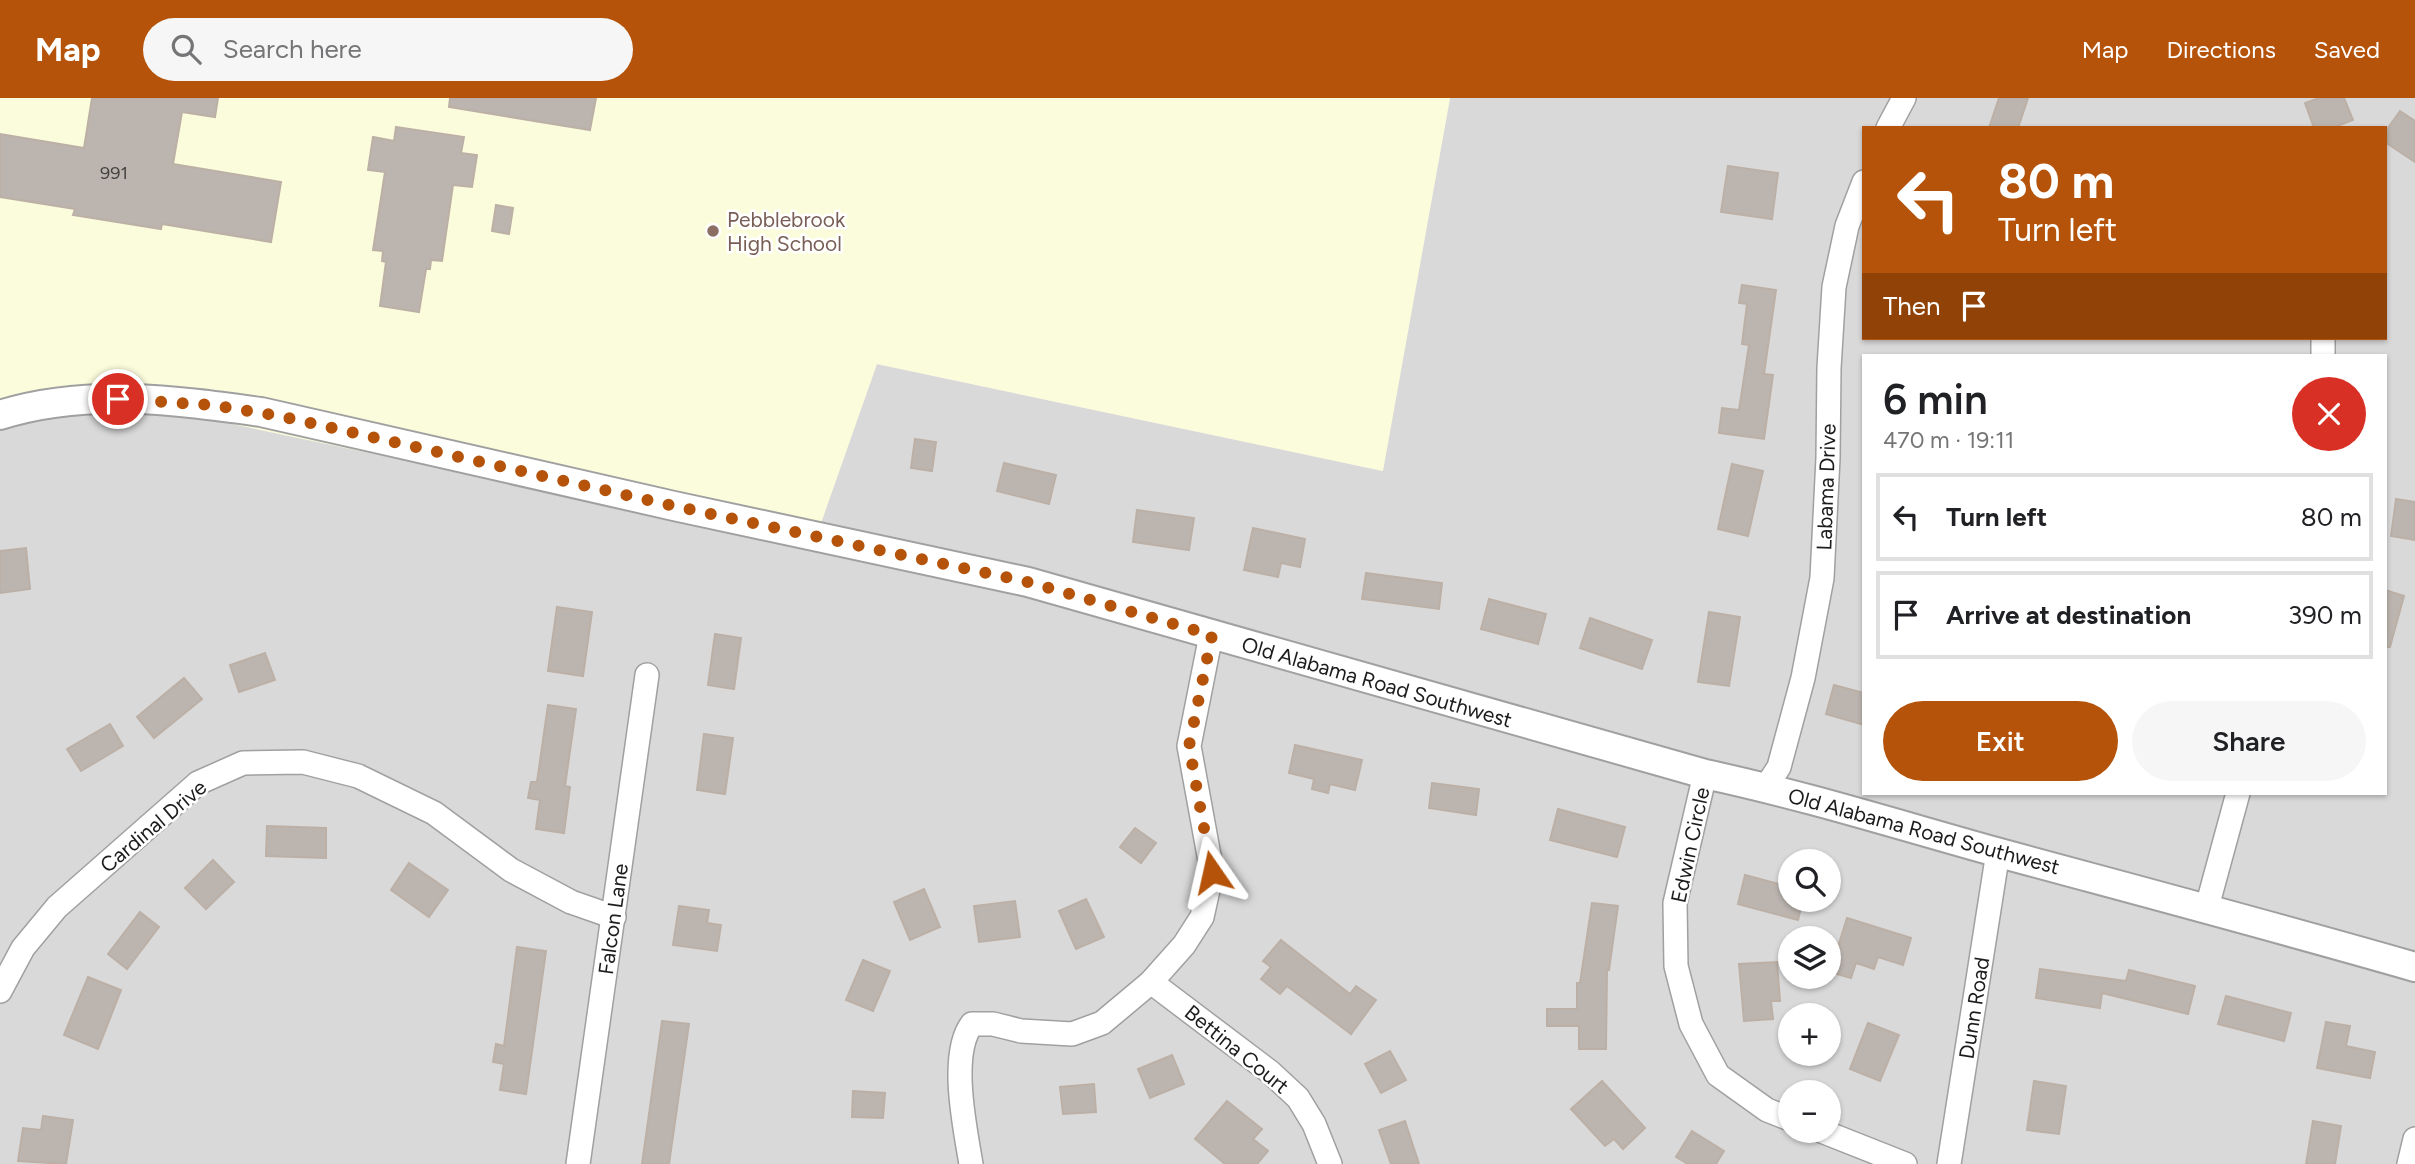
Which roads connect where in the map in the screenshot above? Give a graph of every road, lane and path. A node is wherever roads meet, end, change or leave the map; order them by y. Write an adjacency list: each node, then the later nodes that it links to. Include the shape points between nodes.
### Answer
1 (1904, 98): 2 (street)
2 (1889, 126)
3 (1862, 187): 8 (street, Labama Drive, via 1847,226 1834,287 1822,578 1803,678 1779,767)
4 (0, 415): 5 (street, Old Alabama Road Southwest, via 78,399 139,398 261,412 1028,582)
5 (1212, 635): 7 (street, Old Alabama Road Southwest); 14 (street, via 1189,746 1212,872 1209,893 1202,917 1184,945)
6 (646, 675): 12 (street, Falcon Lane)
7 (1705, 774): 8 (street, Old Alabama Road Southwest); 16 (street, Edwin Circle, via 1675,903 1676,966 1691,1024 1718,1074)
8 (1766, 787): 10 (street, Old Alabama Road Southwest)
9 (2237, 795): 11 (street)
10 (1998, 852): 11 (street, Old Alabama Road Southwest); 23 (street, Dunn Road)
11 (2207, 907): 13 (street, Old Alabama Road Southwest)
12 (614, 917): 15 (street, Cardinal Drive, via 571,902 511,870 434,813 358,776 303,762 243,763 198,783 57,907 23,948); 19 (street, Falcon Lane)
13 (2415, 967)
14 (1151, 982): 20 (street, via 1102,1023 1072,1034 972,1024 964,1035 960,1100); 21 (street, Bettina Court, via 1298,1098)
15 (0, 991)
16 (1778, 1114)
17 (1841, 1139): 22 (street)
18 (2415, 1139): 24 (street)
19 (578, 1164)
20 (971, 1164)
21 (1330, 1164)
22 (1905, 1164)
23 (1950, 1164)
24 (2409, 1164)

